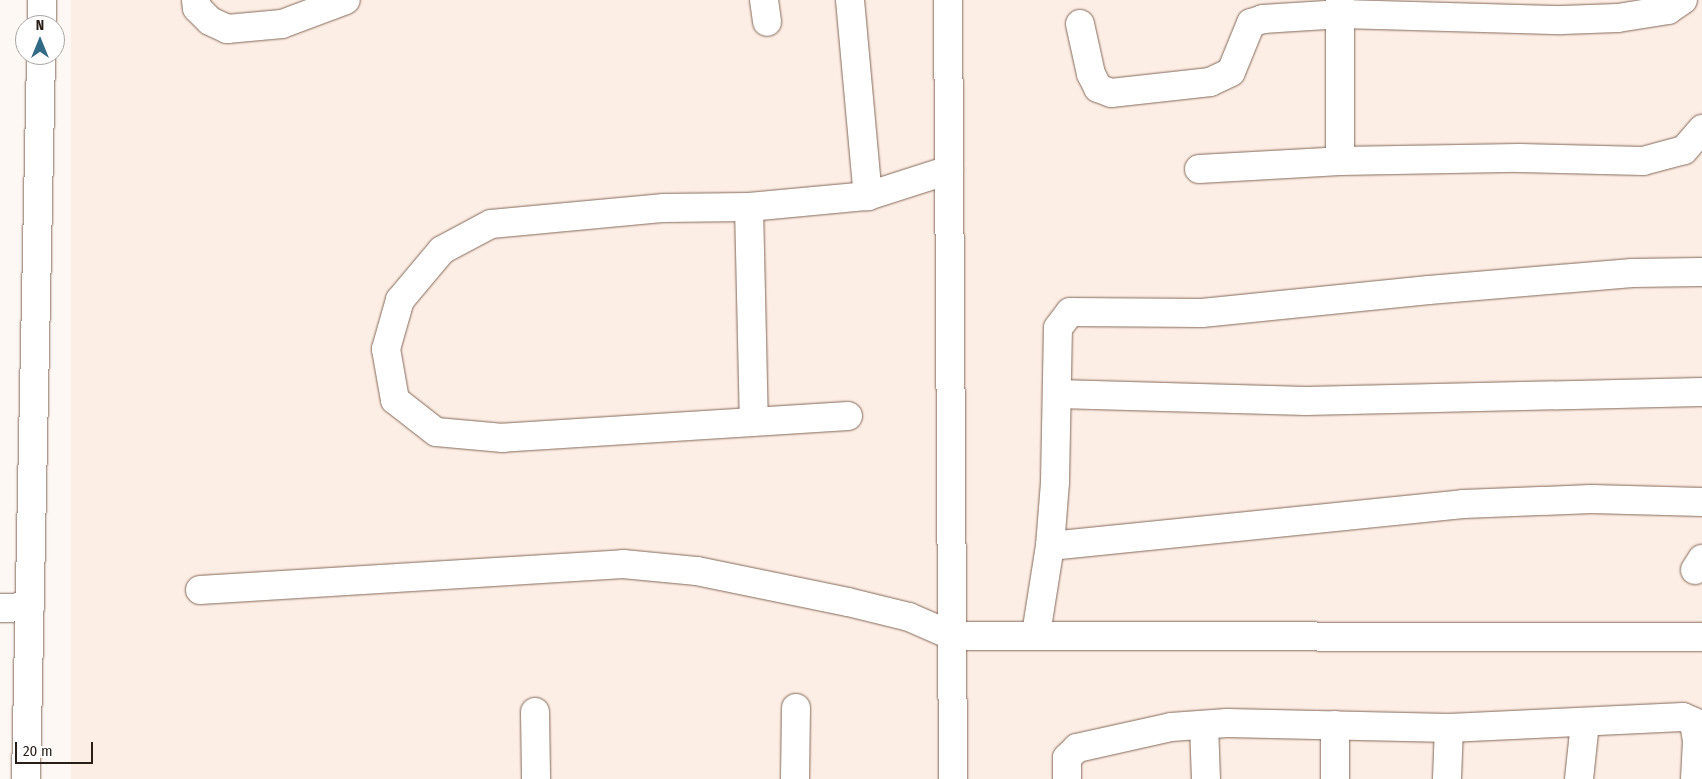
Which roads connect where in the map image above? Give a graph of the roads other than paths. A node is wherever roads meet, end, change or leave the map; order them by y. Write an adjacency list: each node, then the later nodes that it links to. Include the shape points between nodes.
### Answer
1 (42, 0): 9 (street)
2 (196, 0): 3 (street, via 197,8 210,21 227,29 282,24)
3 (346, 0)
4 (850, 0): 16 (street)
5 (948, 0): 15 (street)
6 (1684, 0): 7 (street); 8 (street, via 1668,10 1581,20)
7 (1702, 4)
8 (1341, 7): 10 (street, via 1251,23 1231,72 1210,82 1110,93 1098,88 1091,74); 13 (street)
9 (42, 15)
10 (1080, 24)
11 (41, 65): 26 (street)
12 (1702, 129): 13 (street, via 1684,150 1643,161 1520,158)
13 (1340, 161): 14 (street)
14 (1199, 169)
15 (949, 170): 16 (street); 29 (street)
16 (868, 196): 17 (street)
17 (749, 207): 22 (street); 22 (street, via 664,208 491,224 442,250 400,300 386,350 395,400 436,432 503,438)
18 (1702, 272): 20 (street, via 1632,273 1202,313 1070,312 1058,328)
19 (1702, 392): 20 (street, via 1306,401)
20 (1058, 394): 24 (street)
21 (848, 416): 22 (street)
22 (754, 420)
23 (1702, 502): 24 (street, via 1591,499 1463,504)
24 (1050, 546): 28 (street)
25 (200, 590): 29 (street, via 623,564 659,565 909,617)
26 (30, 607): 27 (street); 37 (street)
27 (0, 608)
28 (1036, 634): 29 (street); 30 (street)
29 (953, 636): 40 (street)
30 (1702, 637)
31 (796, 708): 39 (street)
32 (535, 712): 38 (street)
33 (1585, 723): 36 (street); 45 (street); 46 (street, via 1683,717 1694,722 1697,741)
34 (1204, 725): 35 (street); 41 (street, via 1154,730 1077,748 1068,758); 42 (street)
35 (1335, 725): 36 (street); 43 (street)
36 (1449, 728): 44 (street)
37 (26, 779)
38 (536, 779)
39 (795, 779)
40 (953, 779)
41 (1067, 779)
42 (1206, 779)
43 (1334, 779)
44 (1447, 779)
45 (1579, 779)
46 (1695, 779)

